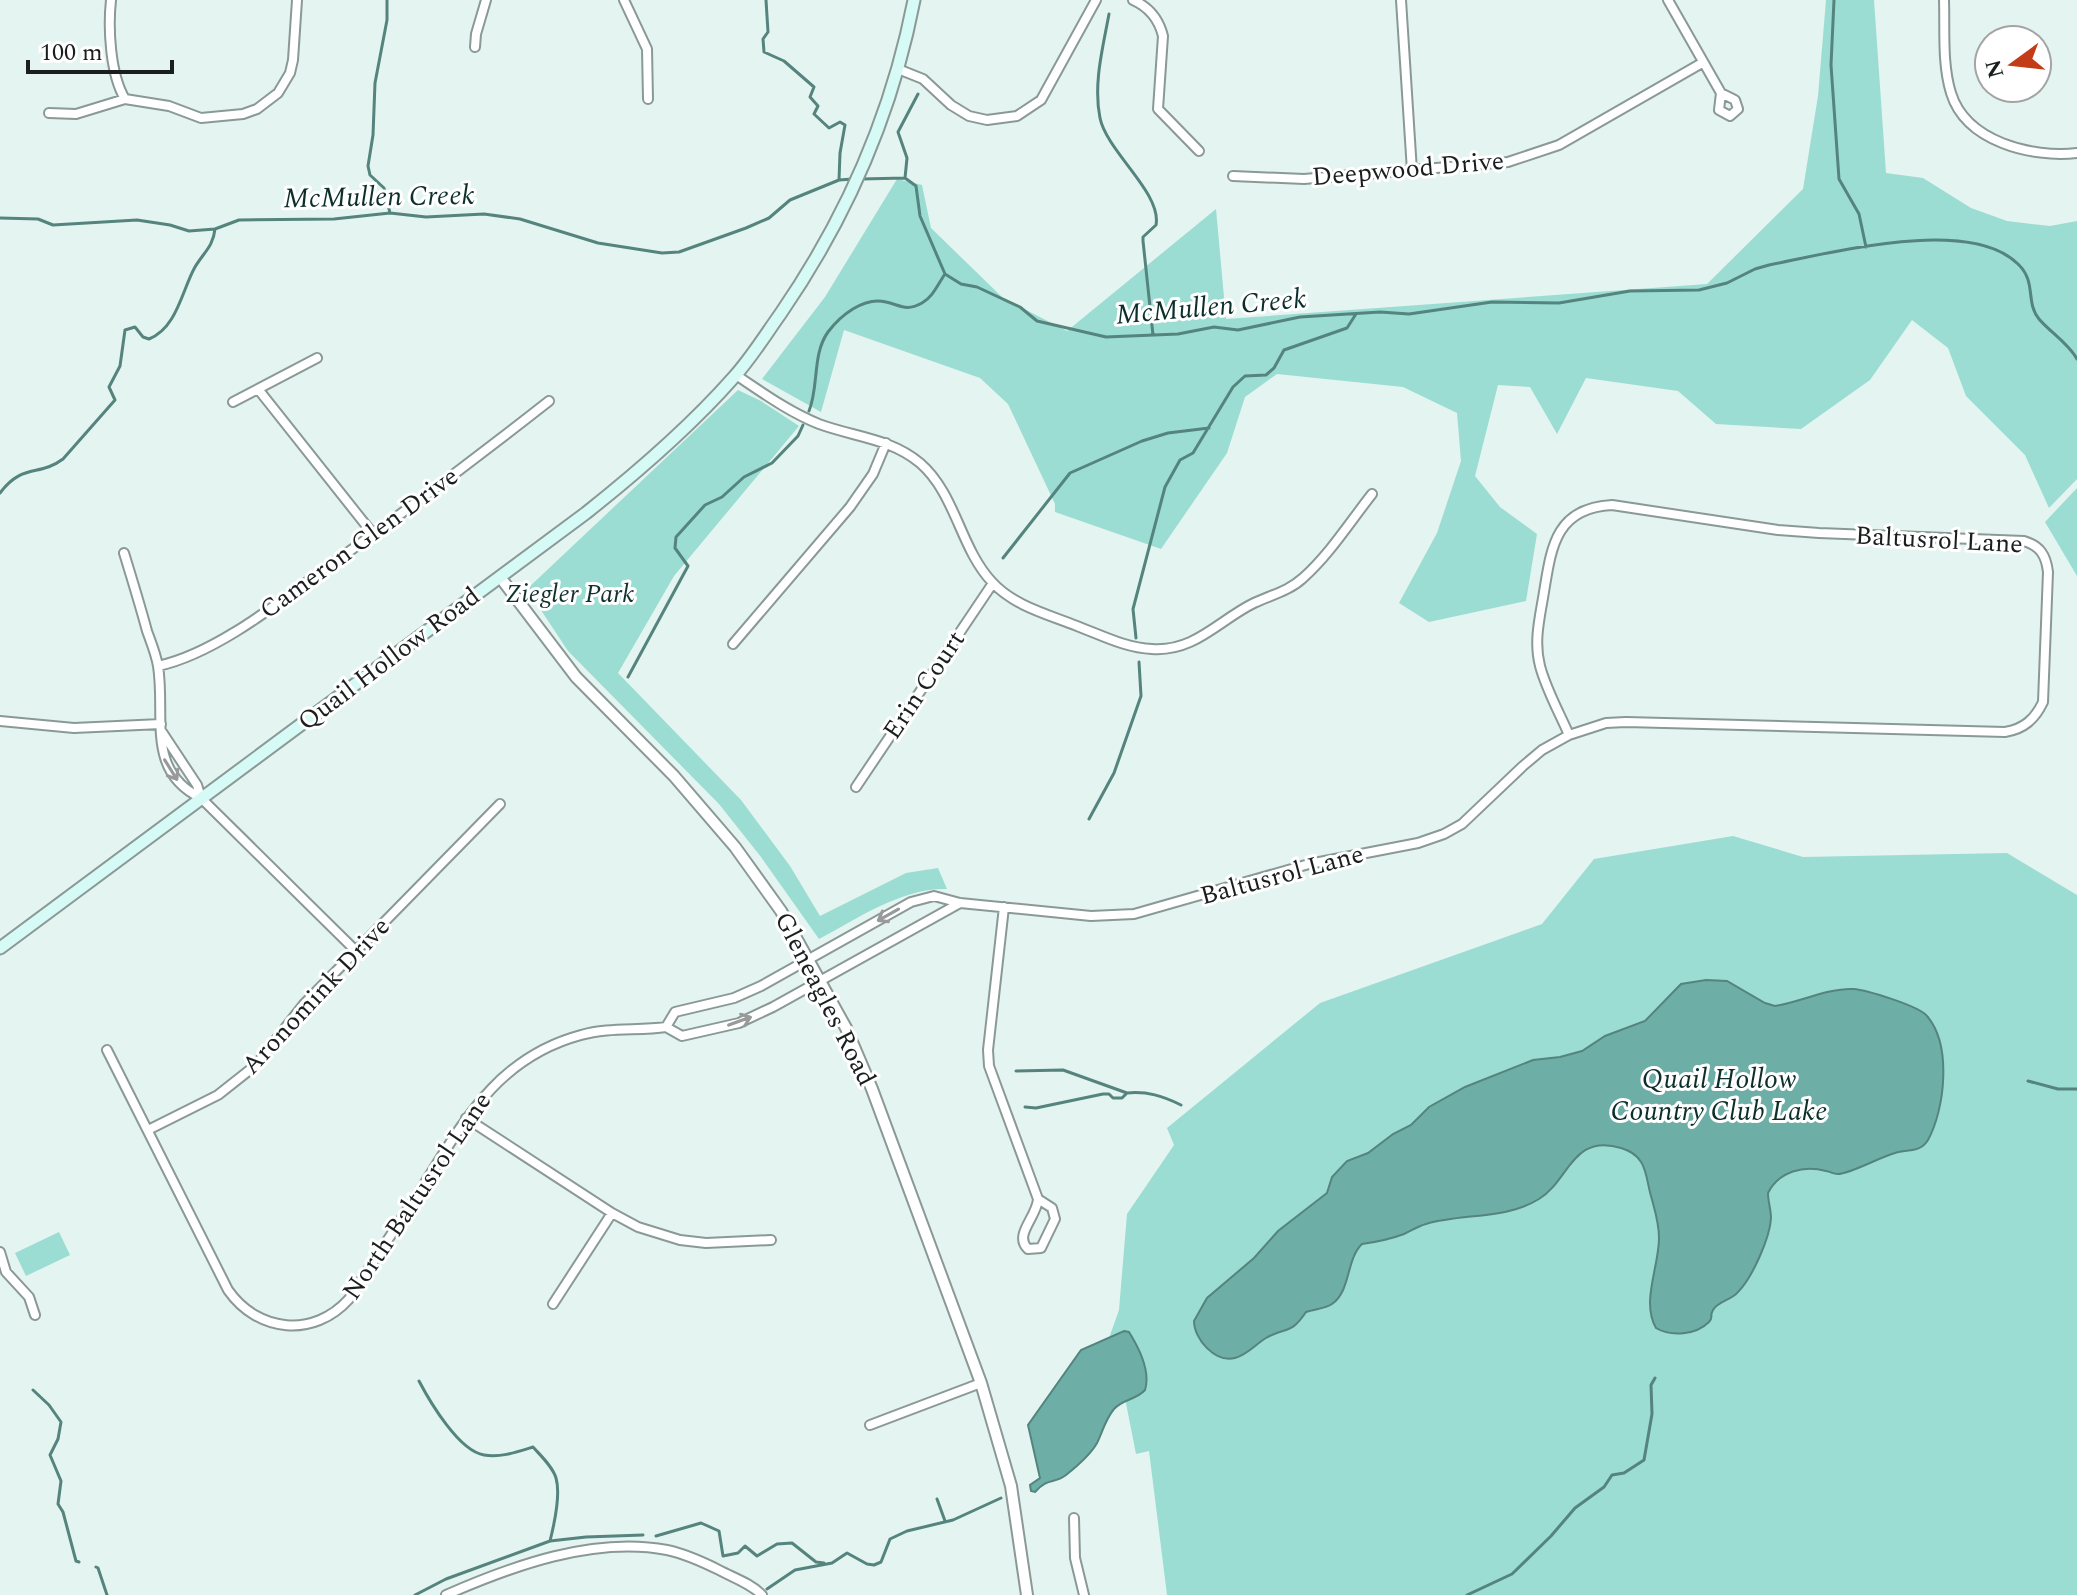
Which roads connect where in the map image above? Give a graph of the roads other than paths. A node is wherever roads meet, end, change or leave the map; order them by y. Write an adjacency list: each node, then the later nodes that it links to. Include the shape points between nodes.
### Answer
1 (111, 0): 15 (street, via 111,45)
2 (297, 0): 15 (street, via 290,73 278,93 257,109 201,118)
3 (486, 0): 11 (street)
4 (624, 0): 16 (street, via 647,49)
5 (914, 0): 13 (main road, Quail Hollow Road)
6 (1096, 0): 13 (street, via 1041,100 1017,116 969,116 923,79)
7 (1133, 0): 18 (street, via 1161,26 1158,109)
8 (1401, 0): 20 (street)
9 (1668, 0): 12 (street)
10 (1944, 0): 19 (street, via 1948,82 1963,115 2011,146)
11 (475, 47)
12 (1702, 63): 14 (street); 20 (street, Deepwood Drive, via 1535,155 1490,165)
13 (898, 69): 23 (main road, Quail Hollow Road, via 845,207 799,287)
14 (1721, 93)
15 (125, 99): 17 (street, via 76,114)
16 (648, 99)
17 (49, 113)
18 (1199, 151)
19 (2077, 153)
20 (1412, 171): 21 (street, Deepwood Drive, via 1304,179)
21 (1233, 176)
22 (317, 358): 24 (street)
23 (736, 375): 27 (street, via 819,424); 31 (main road, Quail Hollow Road, via 638,472)
24 (258, 389): 26 (street); 29 (street)
25 (549, 401): 29 (street, Cameron Glen Drive)
26 (233, 402)
27 (886, 443): 32 (street, via 929,472); 33 (street, via 850,507)
28 (1372, 494): 32 (street, via 1302,579 1183,646 1153,650 1126,644 1021,604)
29 (373, 534): 34 (street, Cameron Glen Drive, via 244,625)
30 (124, 553): 34 (street)
31 (500, 577): 39 (main road, Quail Hollow Road); 45 (street, Gleneagles Road, via 576,677 719,827)
32 (993, 583): 38 (street, Erin Court)
33 (733, 644)
34 (158, 666): 36 (street)
35 (0, 721): 36 (street)
36 (161, 728): 39 (street); 39 (street, one-way to 39, via 162,755 172,775)
37 (1569, 735): 37 (street, Baltusrol Lane, via 1626,722 2014,731 2032,720 2045,692 2045,557 2024,541 1805,532 1612,505 1588,508 1554,541 1537,631 1541,670); 42 (street, Baltusrol Lane, via 1532,758 1462,824 1431,839 1309,864 1134,914 1091,916)
38 (856, 787)
39 (201, 798): 43 (main road, Quail Hollow Road); 44 (street)
40 (500, 804): 44 (street, Aronomink Drive)
41 (960, 903): 42 (street, Baltusrol Lane); 45 (street, Baltusrol Lane, one-way to 45, via 934,896 911,902); 46 (street)
42 (1004, 907): 51 (street, via 989,1066)
43 (0, 948)
44 (356, 951): 50 (street, Aronomink Drive, via 236,1083)
45 (810, 959): 46 (street, Gleneagles Road); 47 (street, North Baltusrol Lane, via 734,998 675,1012)
46 (821, 980): 47 (street, one-way to 46, via 682,1036 739,1023); 57 (street, Gleneagles Road, via 861,1062)
47 (666, 1027): 49 (street, North Baltusrol Lane, via 600,1031 559,1042 503,1076)
48 (107, 1050): 50 (street, North Baltusrol Lane)
49 (466, 1118): 50 (street, North Baltusrol Lane, via 349,1299 326,1318 293,1326 259,1319 234,1299); 52 (street)
50 (148, 1130)
51 (1038, 1199): 51 (street, via 1022,1236 1028,1249 1041,1248 1055,1219 1052,1208)
52 (612, 1213): 53 (street, via 680,1240); 55 (street)
53 (771, 1240)
54 (0, 1252): 56 (street, via 6,1272 29,1297)
55 (553, 1304)
56 (35, 1315)
57 (981, 1383): 58 (street); 62 (street, Gleneagles Road, via 1011,1486)
58 (870, 1425)
59 (1074, 1518): 63 (street, via 1075,1558)
60 (446, 1595): 61 (street, via 557,1557 638,1547 700,1560)
61 (762, 1595)
62 (1027, 1595)
63 (1084, 1595)

